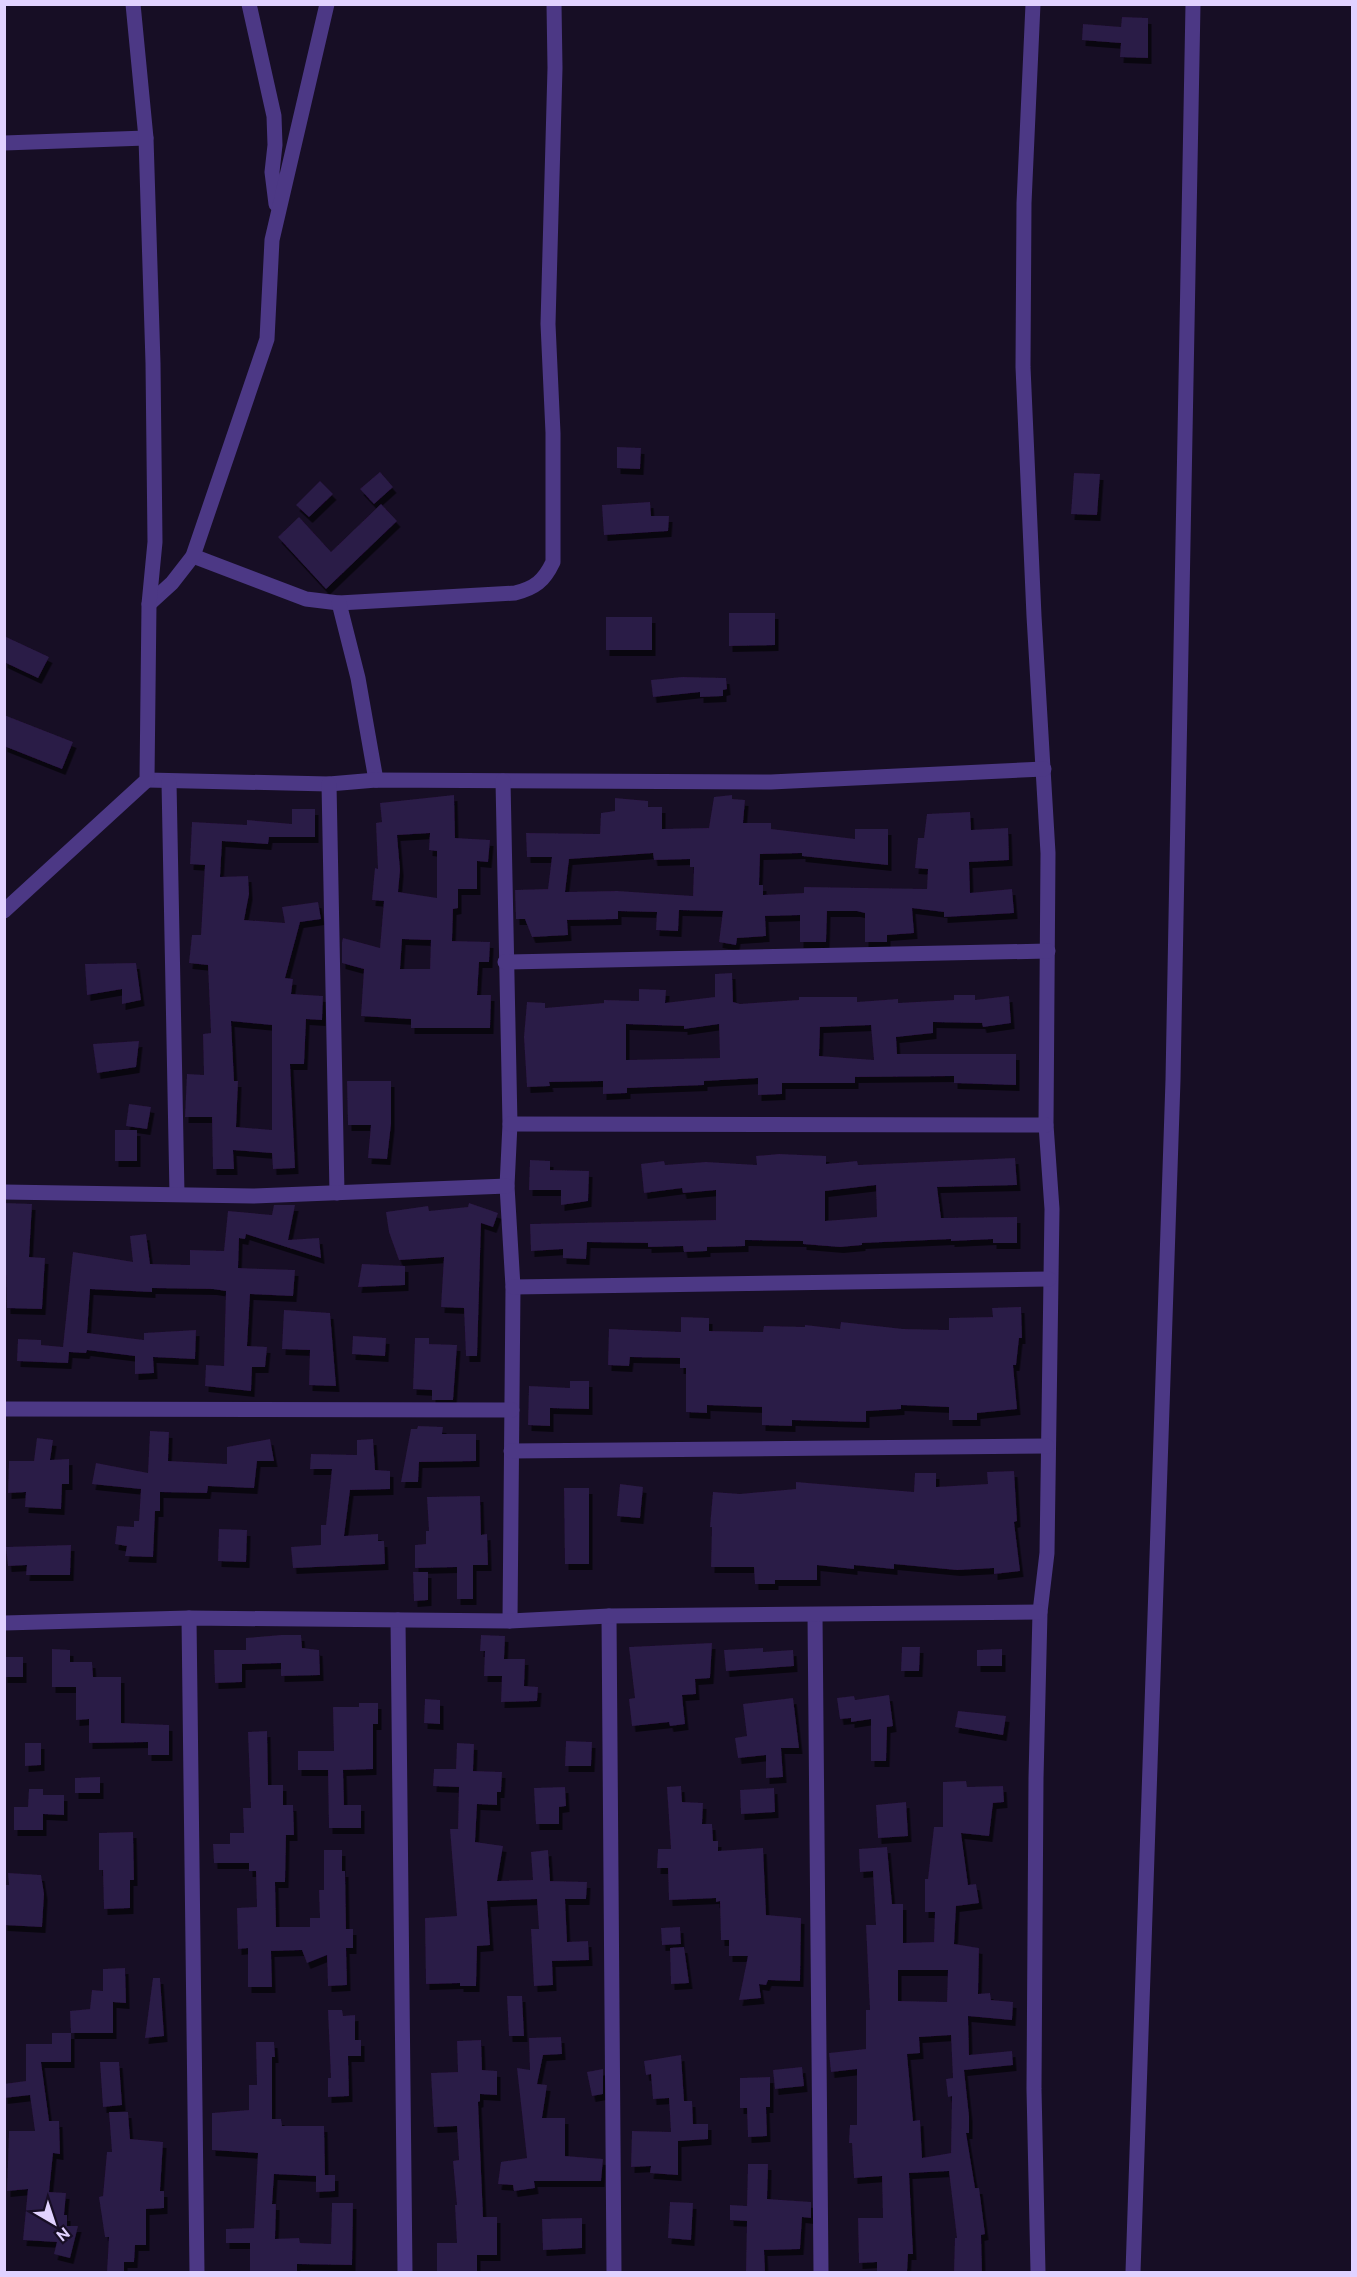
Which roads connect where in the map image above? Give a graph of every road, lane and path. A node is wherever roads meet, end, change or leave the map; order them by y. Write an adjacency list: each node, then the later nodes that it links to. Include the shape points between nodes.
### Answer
1 (133, 4): 7 (street)
2 (249, 4): 9 (street, via 274,116 272,172)
3 (327, 4): 9 (street)
4 (554, 4): 11 (street, via 548,324 553,562 545,578 531,589 515,593)
5 (1033, 4): 13 (street, via 1024,203 1023,367)
6 (1193, 4): 46 (street, via 1173,1080)
7 (146, 138): 8 (street); 12 (street, via 155,542)
8 (4, 143)
9 (278, 213): 10 (street, via 272,240 267,339)
10 (193, 556): 11 (street, via 306,599); 12 (street, via 172,584)
11 (339, 603): 15 (street, via 358,678)
12 (149, 604): 14 (street)
13 (1044, 769): 16 (street, via 771,782); 20 (street)
14 (147, 780): 17 (street); 19 (street)
15 (376, 780): 16 (street); 18 (street)
16 (503, 781): 21 (street)
17 (169, 782): 18 (street); 27 (street)
18 (329, 784): 26 (street)
19 (4, 911)
20 (1048, 951): 21 (street); 23 (street)
21 (505, 962): 22 (street)
22 (510, 1124): 23 (street); 24 (street)
23 (1046, 1125): 28 (street, via 1052,1209)
24 (507, 1186): 26 (street); 29 (street)
25 (4, 1192): 27 (street)
26 (337, 1192): 27 (street)
27 (177, 1194)
28 (1049, 1279): 29 (street); 32 (street)
29 (513, 1287): 31 (street)
30 (4, 1409): 31 (street)
31 (512, 1410): 33 (street)
32 (1047, 1446): 33 (street); 34 (street, via 1047,1553)
33 (511, 1451): 39 (street)
34 (1040, 1612): 35 (street); 45 (street, via 1034,2077)
35 (815, 1615): 36 (street); 44 (street)
36 (609, 1616): 39 (street); 43 (street)
37 (189, 1618): 38 (street); 40 (street); 41 (street)
38 (398, 1620): 39 (street); 42 (street)
39 (510, 1621)
40 (4, 1623)
41 (197, 2272)
42 (405, 2272)
43 (614, 2272)
44 (821, 2272)
45 (1038, 2272)
46 (1133, 2272)

